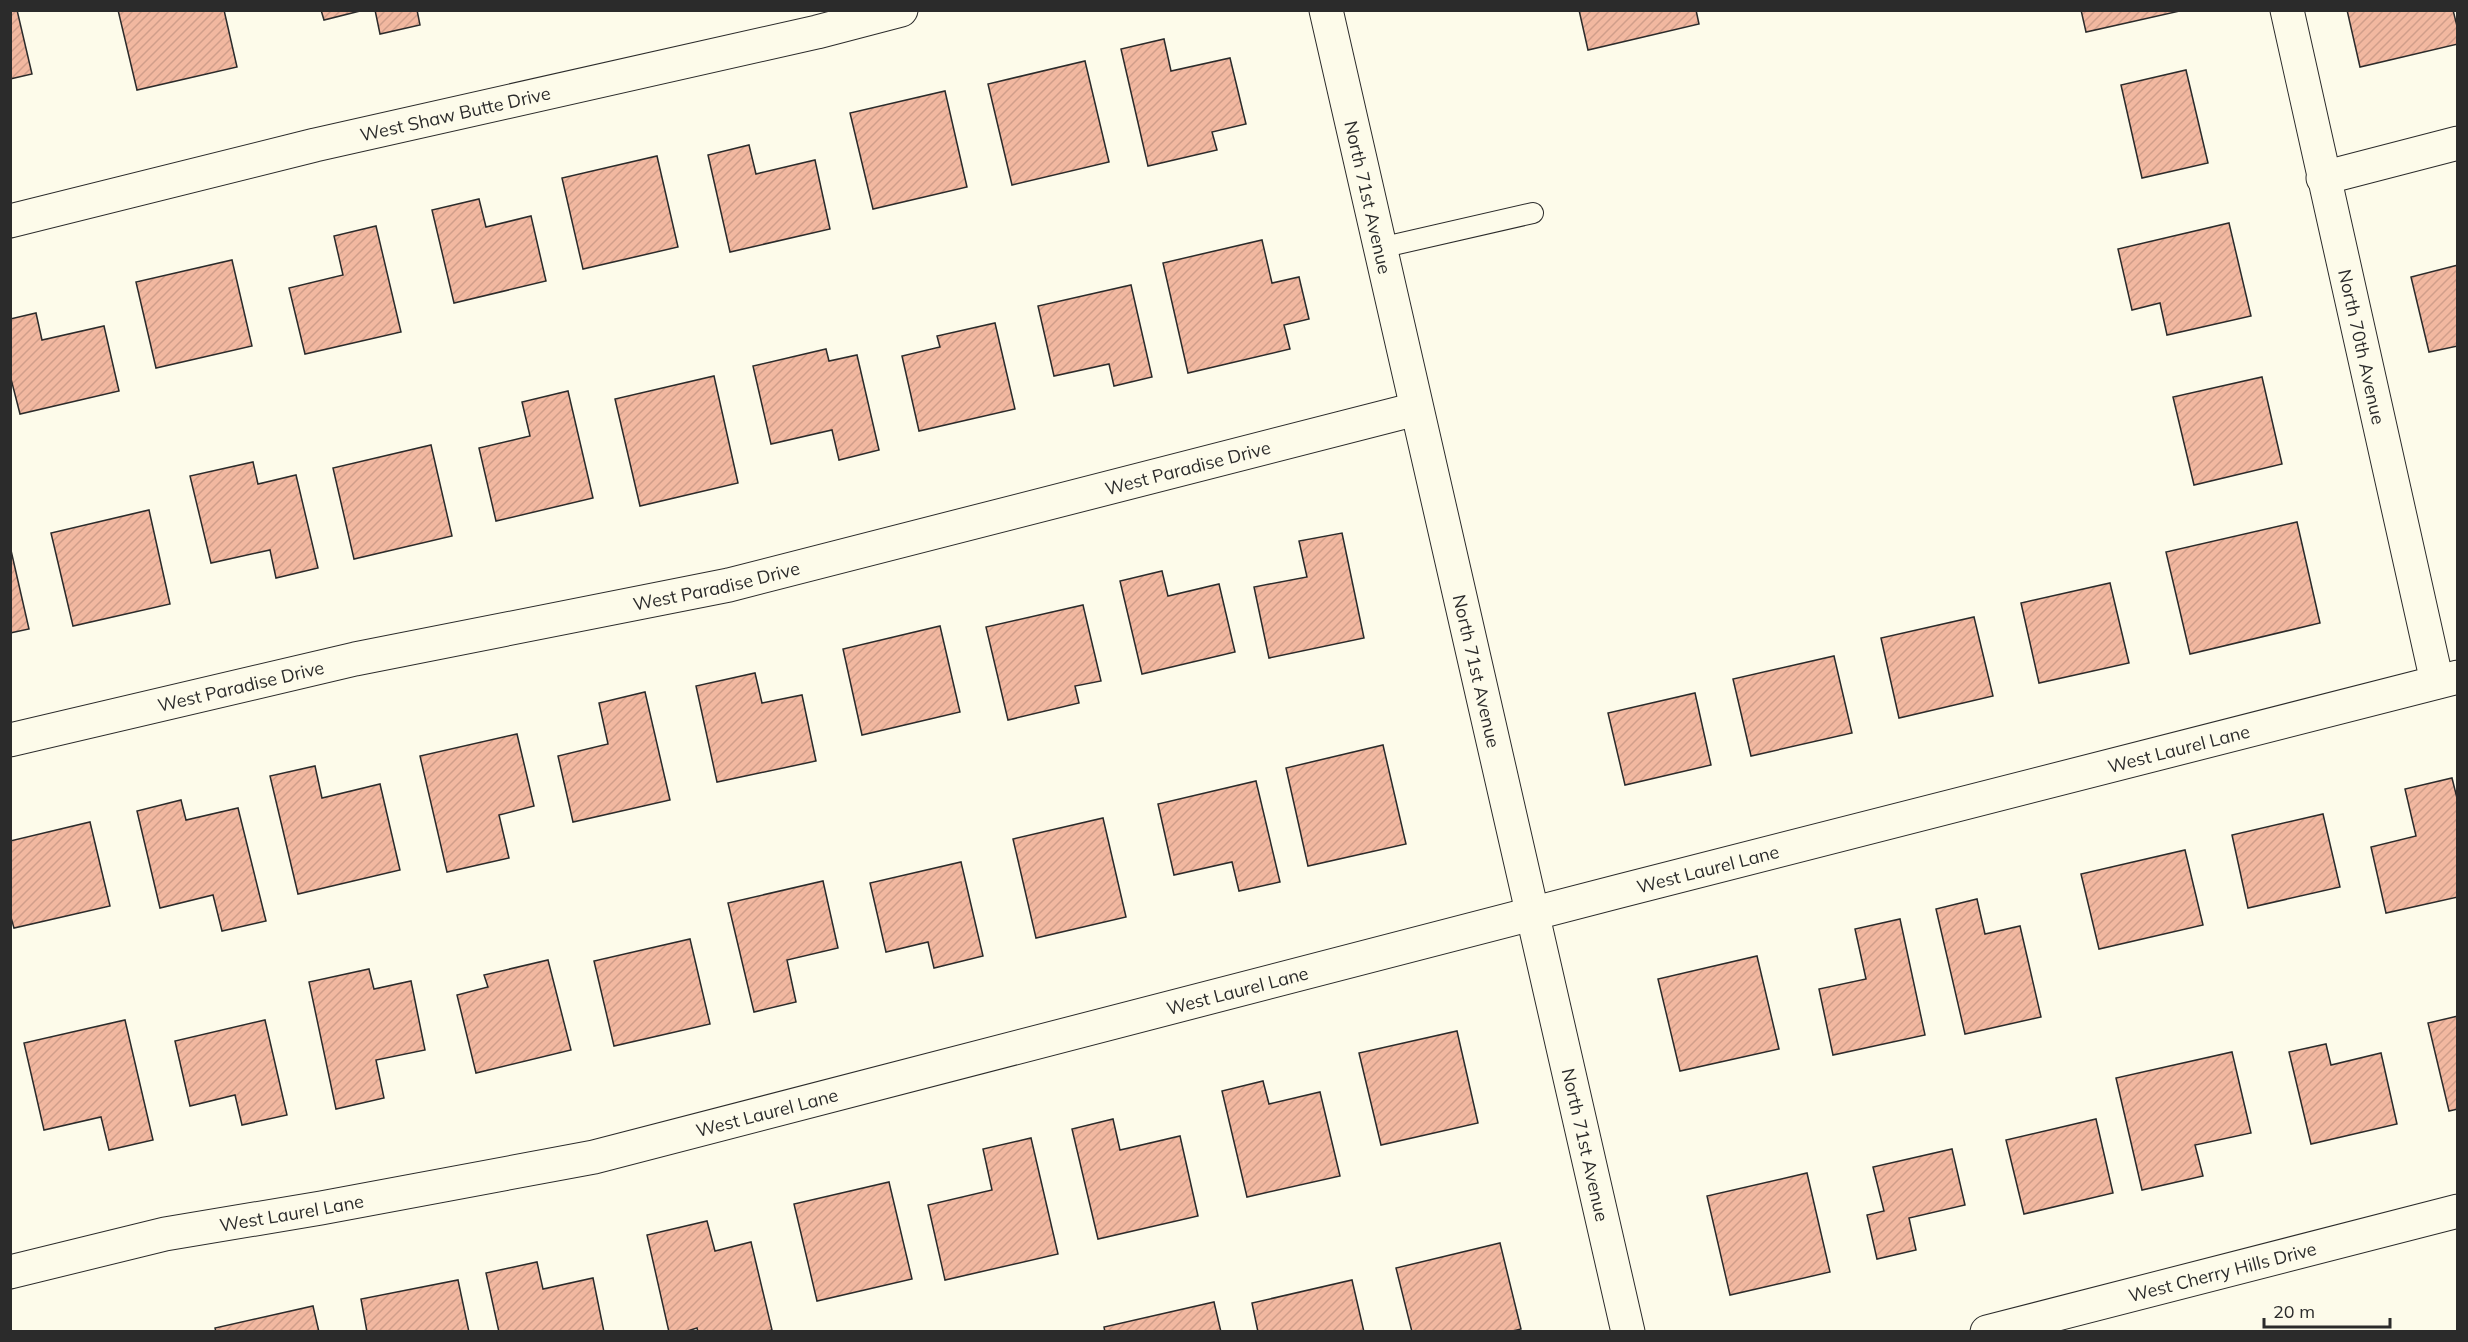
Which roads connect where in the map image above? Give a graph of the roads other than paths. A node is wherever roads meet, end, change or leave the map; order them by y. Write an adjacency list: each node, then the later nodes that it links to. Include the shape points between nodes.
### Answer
1 (901, 10): 7 (street, West Shaw Butte Drive, via 315,145)
2 (1326, 10): 8 (street, North 71st Avenue)
3 (2287, 10): 5 (street, North 70th Avenue)
4 (2457, 143): 5 (street)
5 (2323, 178): 10 (street, North 70th Avenue)
6 (1533, 213): 8 (lane)
7 (10, 220)
8 (1380, 248): 9 (street, North 71st Avenue)
9 (1416, 409): 11 (street, West Paradise Drive, via 729,585 355,659); 12 (street, North 71st Avenue)
10 (2447, 680): 12 (street, West Laurel Lane)
11 (10, 740)
12 (1534, 914): 14 (street, West Laurel Lane, via 594,1157 165,1234); 15 (street, North 71st Avenue)
13 (2457, 1211): 16 (street, West Cherry Hills Drive)
14 (10, 1272)
15 (1628, 1332)
16 (1987, 1332)

